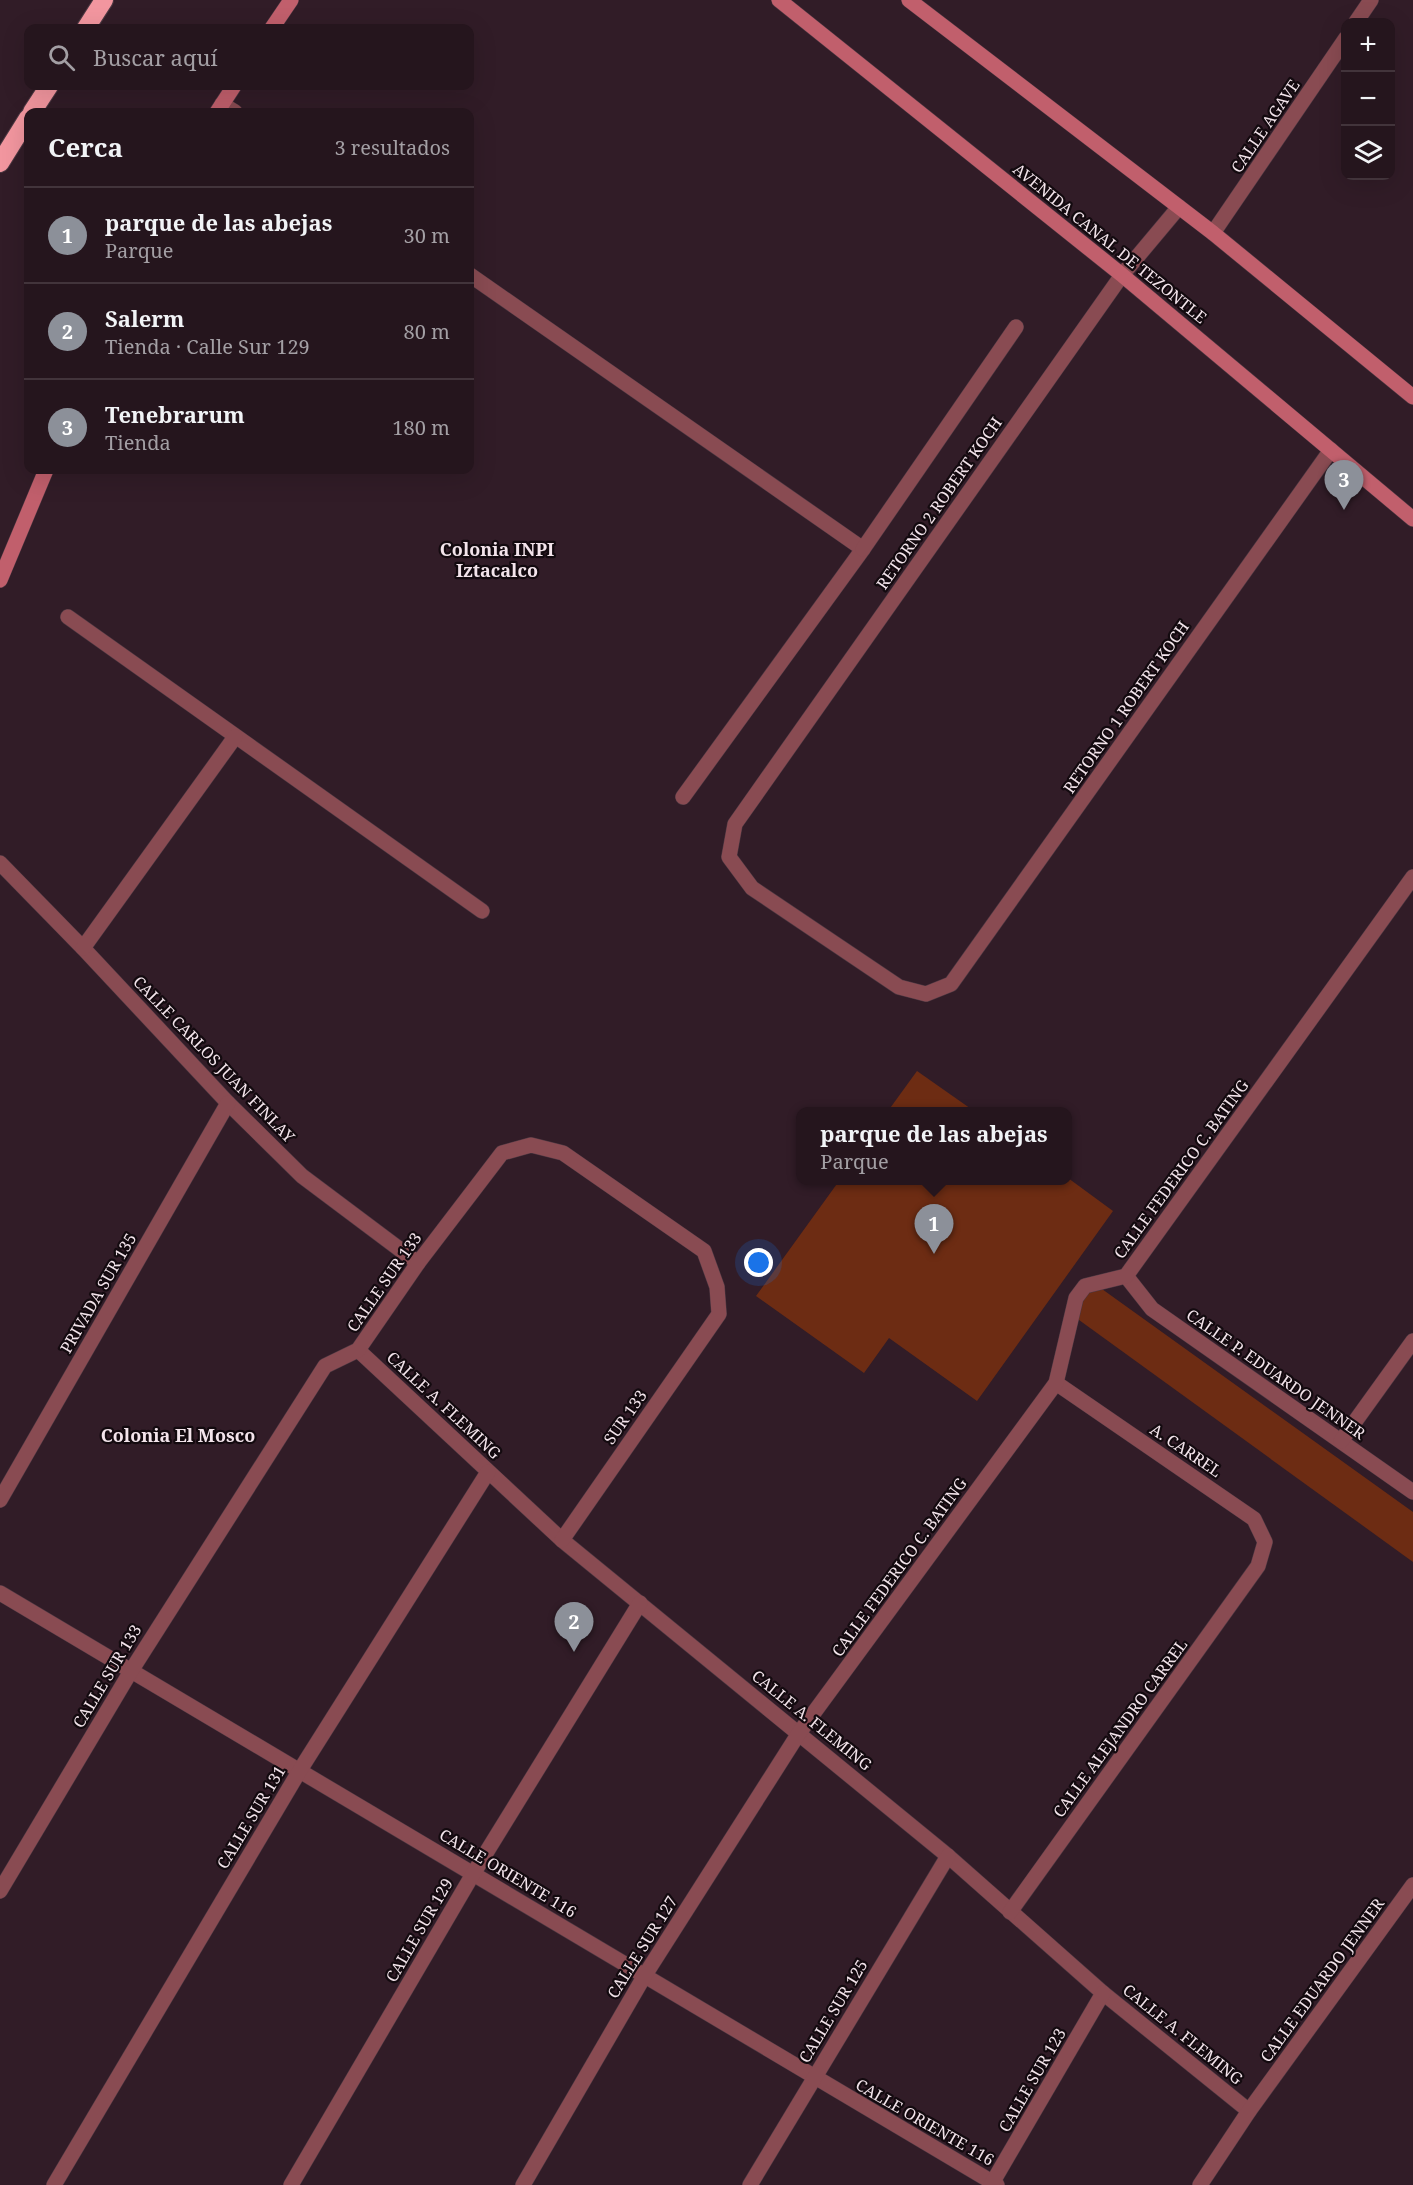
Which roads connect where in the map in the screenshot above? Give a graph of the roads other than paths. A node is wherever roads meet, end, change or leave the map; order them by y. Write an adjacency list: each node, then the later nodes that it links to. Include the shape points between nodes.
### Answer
1 (104, 0): 7 (highway)
2 (291, 0): 8 (main road)
3 (780, 0): 18 (main road, AVENIDA CANAL DE TEZONTLE)
4 (909, 0): 16 (main road)
5 (1371, 0): 6 (street)
6 (1359, 18)
7 (89, 24)
8 (275, 24)
9 (1341, 45): 17 (street, CALLE AGAVE)
10 (46, 90): 12 (highway)
11 (232, 90): 13 (main road)
12 (35, 108)
13 (226, 108)
14 (24, 124): 15 (highway)
15 (0, 162)
16 (1179, 207): 17 (main road); 18 (street, RETORNO 2 ROBERT KOCH)
17 (1213, 233): 21 (main road)
18 (1122, 275): 22 (main road, AVENIDA CANAL DE TEZONTLE); 34 (street, RETORNO 2 ROBERT KOCH, via 735,824 729,857 752,888 899,987 926,994)
19 (474, 278): 25 (street)
20 (1016, 327): 25 (street)
21 (1413, 397)
22 (1331, 450): 24 (main road, AVENIDA CANAL DE TEZONTLE); 34 (street, RETORNO 1 ROBERT KOCH)
23 (44, 474): 26 (main road)
24 (1413, 519)
25 (863, 549): 29 (street)
26 (0, 580)
27 (68, 617): 28 (street)
28 (235, 737): 32 (street); 33 (street)
29 (683, 797)
30 (0, 863): 33 (street, CALLE CARLOS JUAN FINLAY)
31 (1413, 876): 37 (street, CALLE FEDERICO C. BATING)
32 (482, 911)
33 (83, 948): 35 (street, CALLE CARLOS JUAN FINLAY)
34 (951, 984)
35 (228, 1103): 36 (street, CALLE CARLOS JUAN FINLAY, via 302,1176); 45 (street, PRIVADA SUR 135)
36 (418, 1263): 38 (street, CALLE SUR 133, via 502,1153 531,1145 563,1153 704,1251 717,1287); 40 (street, CALLE SUR 133)
37 (1126, 1276): 41 (street, CALLE FEDERICO C. BATING, via 1085,1286 1076,1298); 42 (street, CALLE P. EDUARDO JENNER, via 1152,1309)
38 (719, 1314): 46 (street, SUR 133)
39 (1413, 1341): 42 (street)
40 (358, 1350): 43 (street, CALLE A. FLEMING); 50 (street, CALLE SUR 133, via 326,1366)
41 (1056, 1383): 47 (street, A. CARREL, via 1254,1519 1265,1542); 51 (street, CALLE FEDERICO C. BATING)
42 (1341, 1441): 44 (street, CALLE P. EDUARDO JENNER)
43 (488, 1472): 46 (street, CALLE A. FLEMING); 52 (street, CALLE SUR 131)
44 (1413, 1492)
45 (0, 1500)
46 (562, 1540): 49 (street, CALLE A. FLEMING)
47 (1258, 1566): 57 (street, CALLE ALEJANDRO CARREL)
48 (0, 1593): 50 (street, CALLE ORIENTE 116)
49 (640, 1603): 51 (street, CALLE A. FLEMING); 54 (street, CALLE SUR 129)
50 (130, 1671): 52 (street, CALLE ORIENTE 116); 56 (street, CALLE SUR 133)
51 (799, 1733): 53 (street, CALLE A. FLEMING); 58 (street, CALLE SUR 127)
52 (300, 1770): 54 (street, CALLE ORIENTE 116); 63 (street, CALLE SUR 131)
53 (948, 1856): 57 (street, CALLE A. FLEMING); 60 (street, CALLE SUR 125)
54 (473, 1874): 58 (street, CALLE ORIENTE 116); 64 (street, CALLE SUR 129)
55 (1413, 1885): 61 (street, CALLE EDUARDO JENNER)
56 (0, 1891)
57 (1010, 1912): 59 (street, CALLE A. FLEMING)
58 (645, 1975): 60 (street, CALLE ORIENTE 116); 65 (street, CALLE SUR 127)
59 (1103, 1993): 61 (street, CALLE A. FLEMING); 62 (street, CALLE SUR 123)
60 (813, 2078): 62 (street, CALLE ORIENTE 116); 66 (street, CALLE SUR 125)
61 (1249, 2111): 67 (street, CALLE EDUARDO JENNER)
62 (994, 2184)
63 (54, 2185)
64 (291, 2185)
65 (523, 2185)
66 (750, 2185)
67 (1200, 2185)

